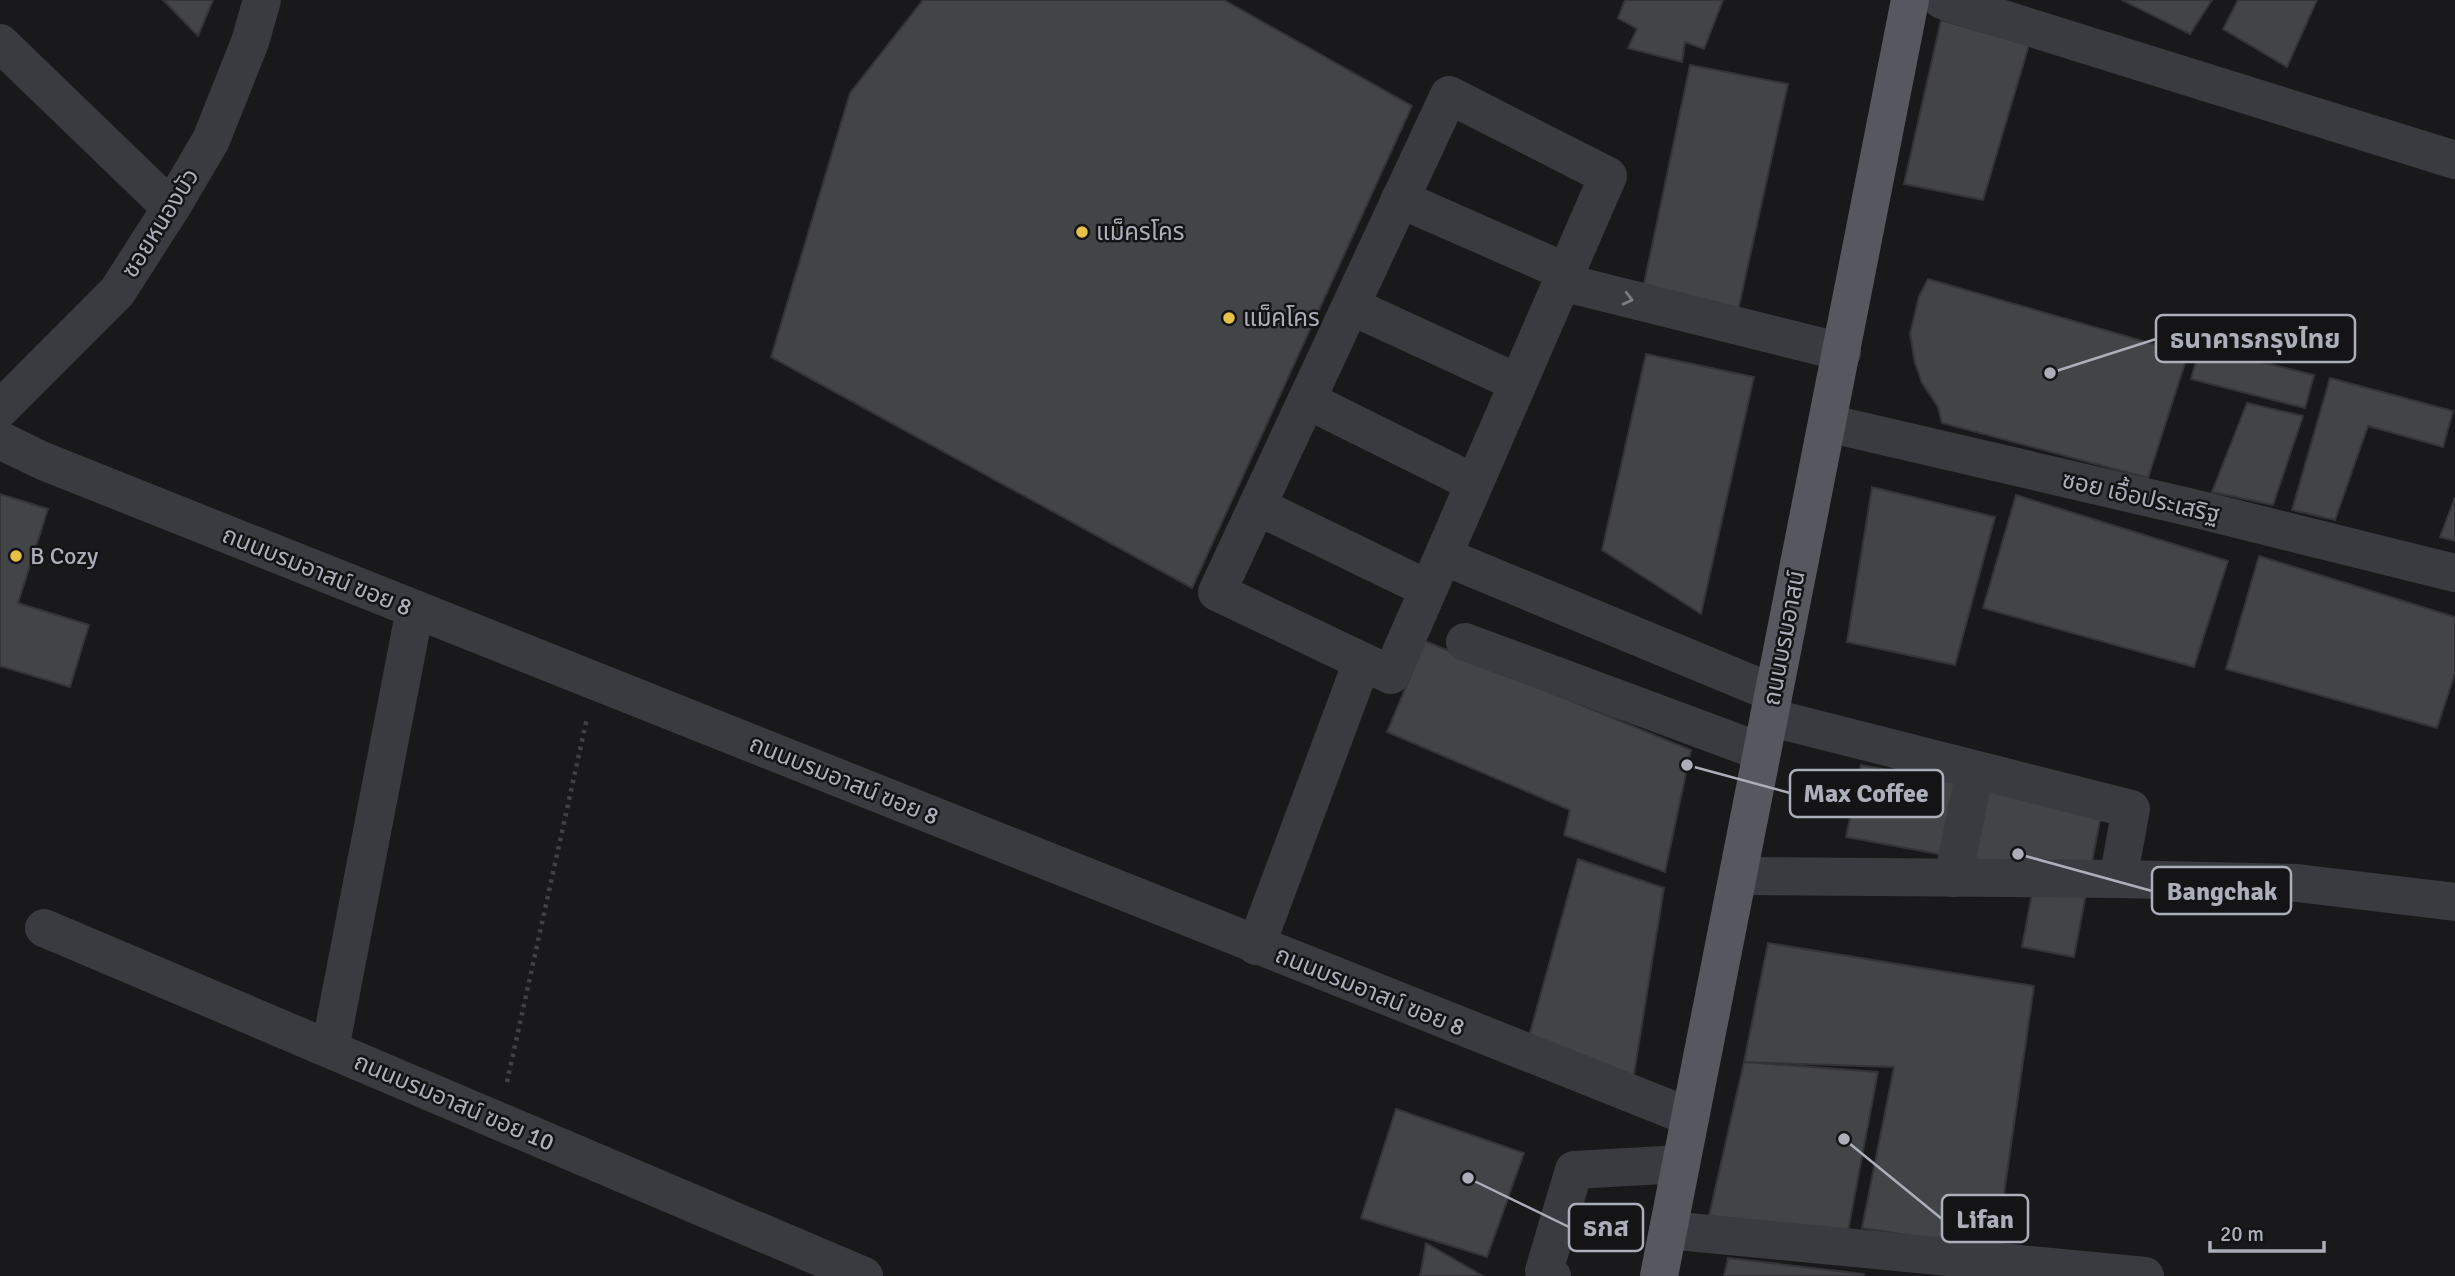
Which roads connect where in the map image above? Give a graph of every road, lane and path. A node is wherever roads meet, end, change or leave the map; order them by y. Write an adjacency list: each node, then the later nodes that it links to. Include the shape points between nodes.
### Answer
1 (262, 0): 7 (street, ซอยหนองบัว, via 211,140)
2 (1910, 0): 10 (main road, ถนนบรมอาสน์)
3 (1942, 0): 5 (street)
4 (0, 43): 7 (street)
5 (2455, 160)
6 (1400, 199): 8 (street); 8 (street, via 1449,95 1608,176); 9 (street)
7 (171, 208): 13 (street, ซอยหนองบัว, via 117,292)
8 (1564, 277): 10 (street, one-way to 10); 11 (street)
9 (1351, 306): 11 (street); 12 (street)
10 (1842, 352): 14 (main road, ถนนบรมอาสน์)
11 (1518, 383): 16 (street)
12 (1307, 400): 16 (street); 17 (street)
13 (0, 409)
14 (1827, 423): 19 (street, ซอย เอื้อประเสริฐ); 24 (main road, ถนนบรมอาสน์)
15 (0, 440): 20 (street, ถนนบรมอาสน์ ฃอย 8)
16 (1474, 483): 18 (street)
17 (1257, 506): 18 (street); 22 (street, via 1217,592)
18 (1435, 573): 22 (street, via 1391,675); 24 (street)
19 (2455, 573)
20 (415, 609): 23 (street, ถนนบรมอาสน์ ฃอย 8); 32 (street)
21 (1465, 642): 24 (street)
22 (1362, 662): 31 (street)
23 (595, 681): 31 (street, ถนนบรมอาสน์ ฃอย 8); 34 (path)
24 (1768, 721): 25 (street); 26 (main road, ถนนบรมอาสน์)
25 (1975, 771): 27 (street); 28 (street, via 2131,809)
26 (1738, 876): 27 (street); 33 (main road, ถนนบรมอาสน์)
27 (1953, 878): 28 (street)
28 (2118, 879): 29 (street, via 2297,883)
29 (2455, 902)
30 (44, 928): 32 (street, ถนนบรมอาสน์ ฃอย 10)
31 (1256, 946): 33 (street, ถนนบรมอาสน์ ฃอย 8)
32 (330, 1049): 34 (street, ถนนบรมอาสน์ ฃอย 10)
33 (1690, 1117): 35 (main road, ถนนบรมอาสน์)
34 (499, 1121): 37 (street, ถนนบรมอาสน์ ฃอย 10)
35 (1681, 1164): 36 (main road, ถนนบรมอาสน์); 38 (street, via 1574,1170 1544,1271)
36 (1668, 1230): 39 (main road, ถนนบรมอาสน์); 40 (street)
37 (864, 1276)
38 (1552, 1276)
39 (1659, 1276)
40 (2145, 1276)

